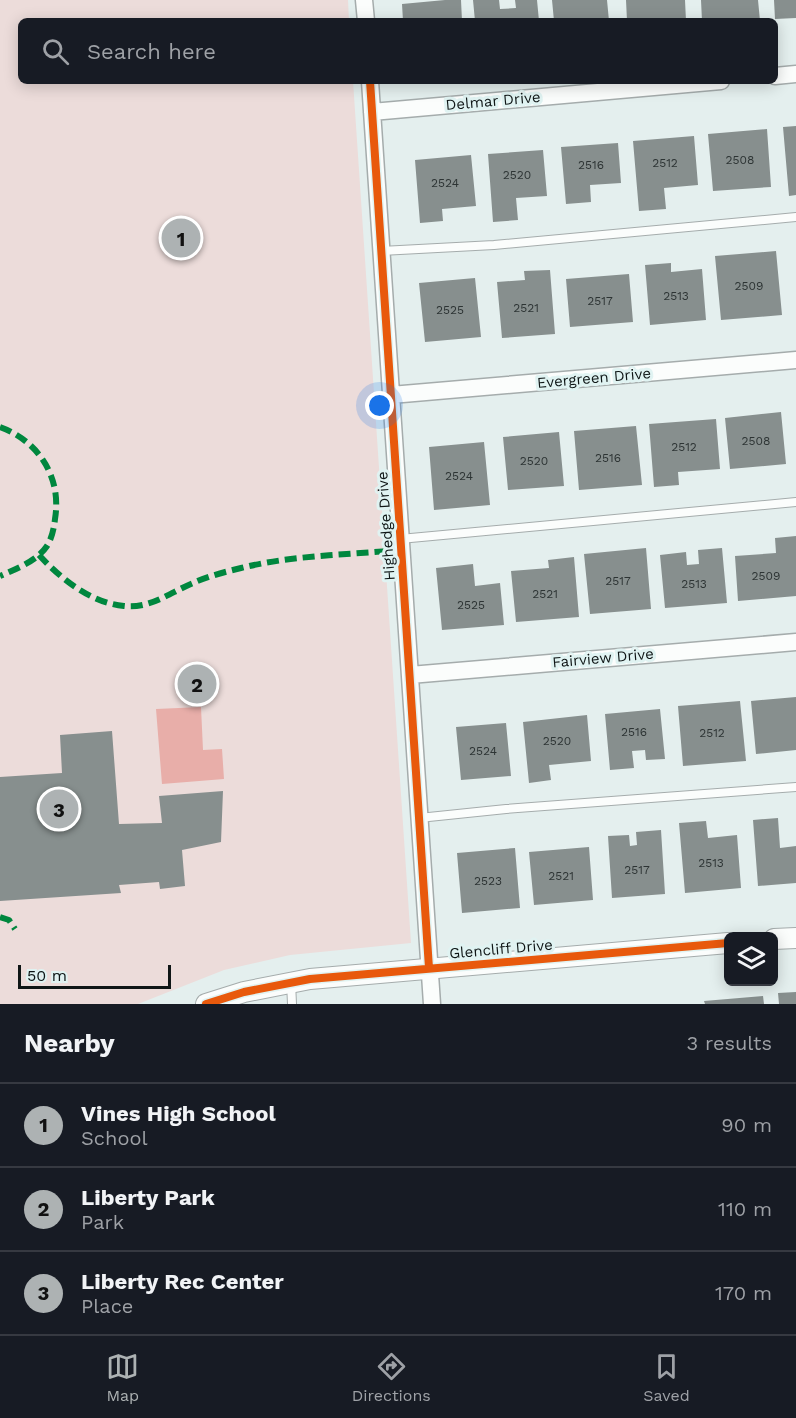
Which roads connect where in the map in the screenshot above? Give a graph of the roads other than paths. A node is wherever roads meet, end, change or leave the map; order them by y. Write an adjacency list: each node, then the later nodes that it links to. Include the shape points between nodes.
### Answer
1 (364, 0): 2 (street)
2 (366, 18)
3 (796, 74): 4 (street)
4 (778, 76)
5 (370, 84): 7 (street, Highedge Drive)
6 (687, 84): 7 (street, Delmar Drive)
7 (372, 112): 9 (street, Highedge Drive)
8 (796, 217): 9 (lane, via 494,245)
9 (381, 251): 11 (street, Highedge Drive)
10 (796, 360): 11 (street, Evergreen Drive)
11 (391, 395): 13 (street, Highedge Drive)
12 (796, 502): 13 (lane)
13 (400, 539): 15 (street, Highedge Drive)
14 (796, 642): 15 (street, Fairview Drive)
15 (410, 675): 17 (street, Highedge Drive)
16 (796, 788): 17 (lane)
17 (419, 818): 21 (street, Highedge Drive)
18 (796, 938): 19 (street)
19 (778, 939)
20 (724, 943): 21 (street, Glencliff Drive)
21 (429, 968): 22 (street, Glencliff Drive); 25 (street, Highedge Drive)
22 (291, 982): 23 (street, Glencliff Drive); 24 (lane)
23 (206, 1004)
24 (292, 1004)
25 (432, 1004)

